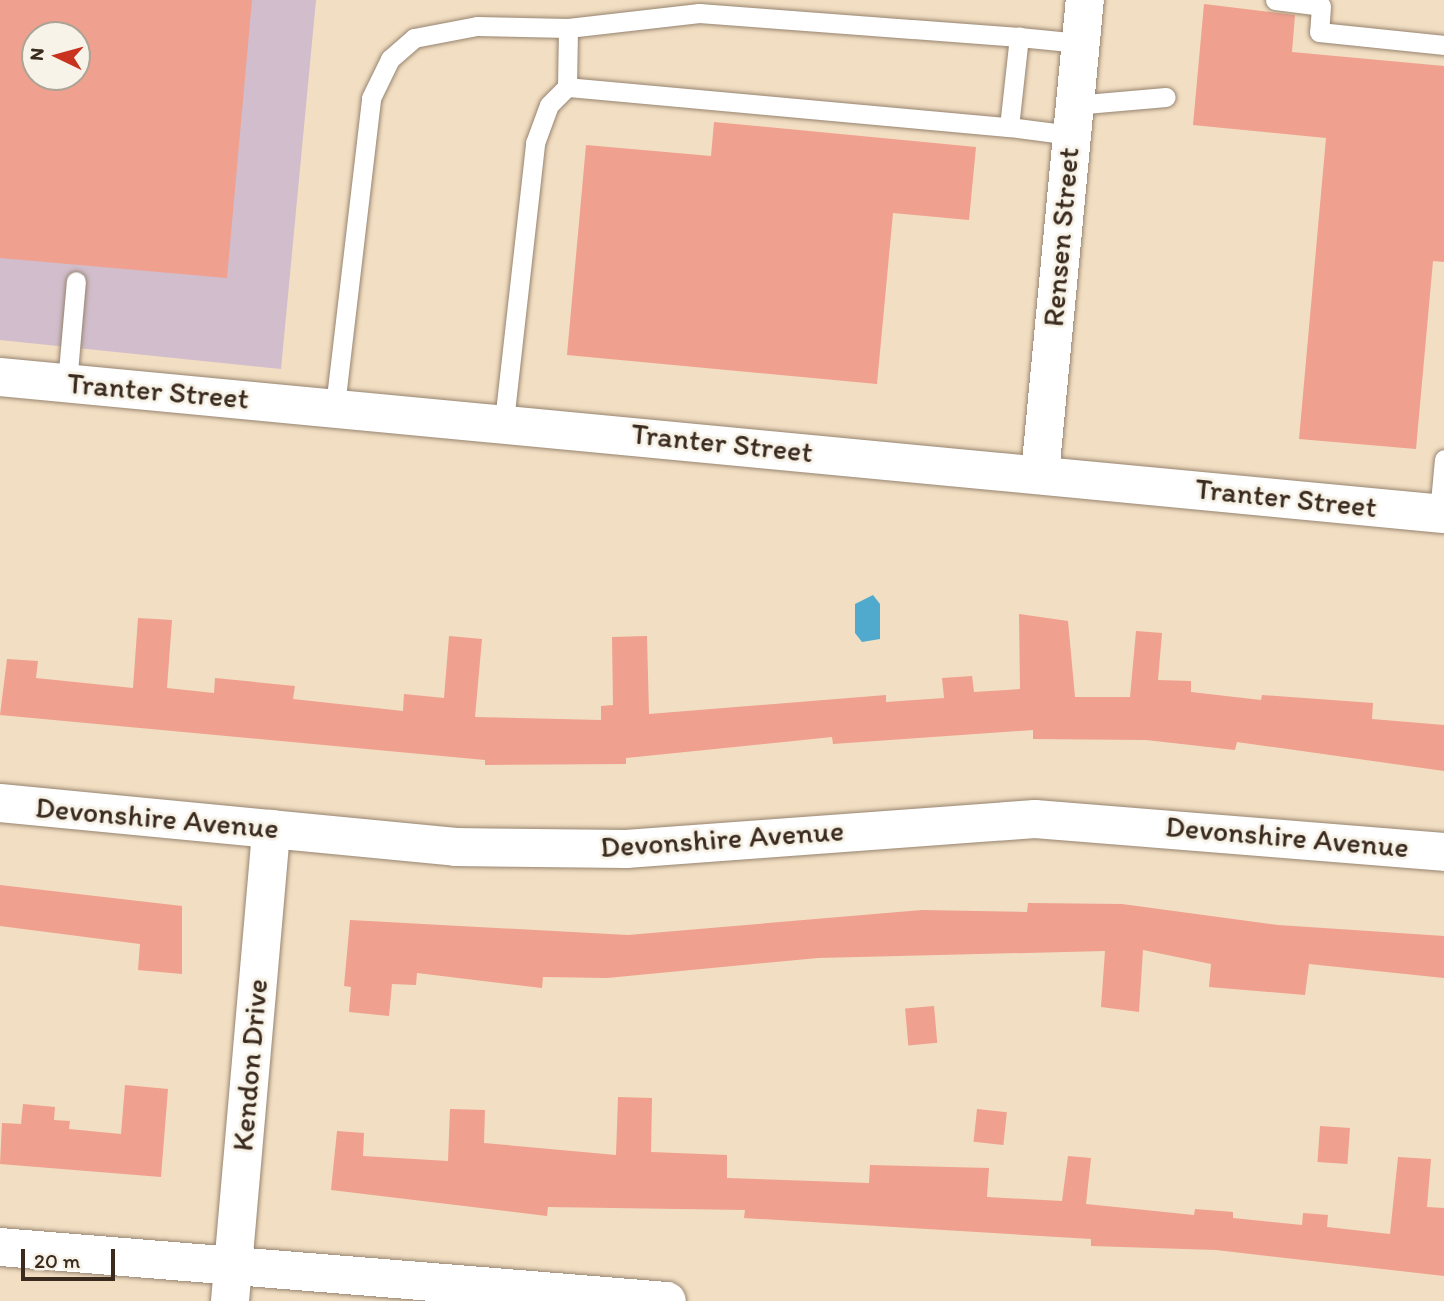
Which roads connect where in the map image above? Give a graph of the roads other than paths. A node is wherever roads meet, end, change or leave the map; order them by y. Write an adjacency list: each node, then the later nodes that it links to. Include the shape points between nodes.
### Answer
1 (1085, 0): 5 (street, Rensen Street)
2 (1275, 0): 6 (lane, via 1321,6 1319,32)
3 (568, 28): 4 (lane, via 698,13); 7 (lane); 14 (lane, via 440,29 414,38 390,59 371,98)
4 (1019, 37): 5 (lane); 10 (lane)
5 (1080, 43): 9 (street, Rensen Street)
6 (1444, 45)
7 (567, 87): 10 (lane); 15 (lane, via 549,105 535,143)
8 (1166, 97): 9 (lane)
9 (1072, 120): 10 (lane); 17 (street, Rensen Street)
10 (1009, 127)
11 (76, 281): 13 (lane)
12 (0, 377): 13 (street, Tranter Street)
13 (67, 383): 14 (street, Tranter Street)
14 (335, 406): 15 (street, Tranter Street)
15 (504, 421): 17 (street, Tranter Street)
16 (1444, 459): 18 (lane)
17 (1040, 474): 18 (street, Tranter Street)
18 (1442, 513)
19 (0, 803): 20 (street, Devonshire Avenue)
20 (271, 830): 21 (street, Devonshire Avenue, via 456,847 626,849 1035,819); 23 (street, Kendon Drive)
21 (1444, 852)
22 (0, 1247): 23 (street)
23 (231, 1285): 24 (street)
24 (667, 1301)

